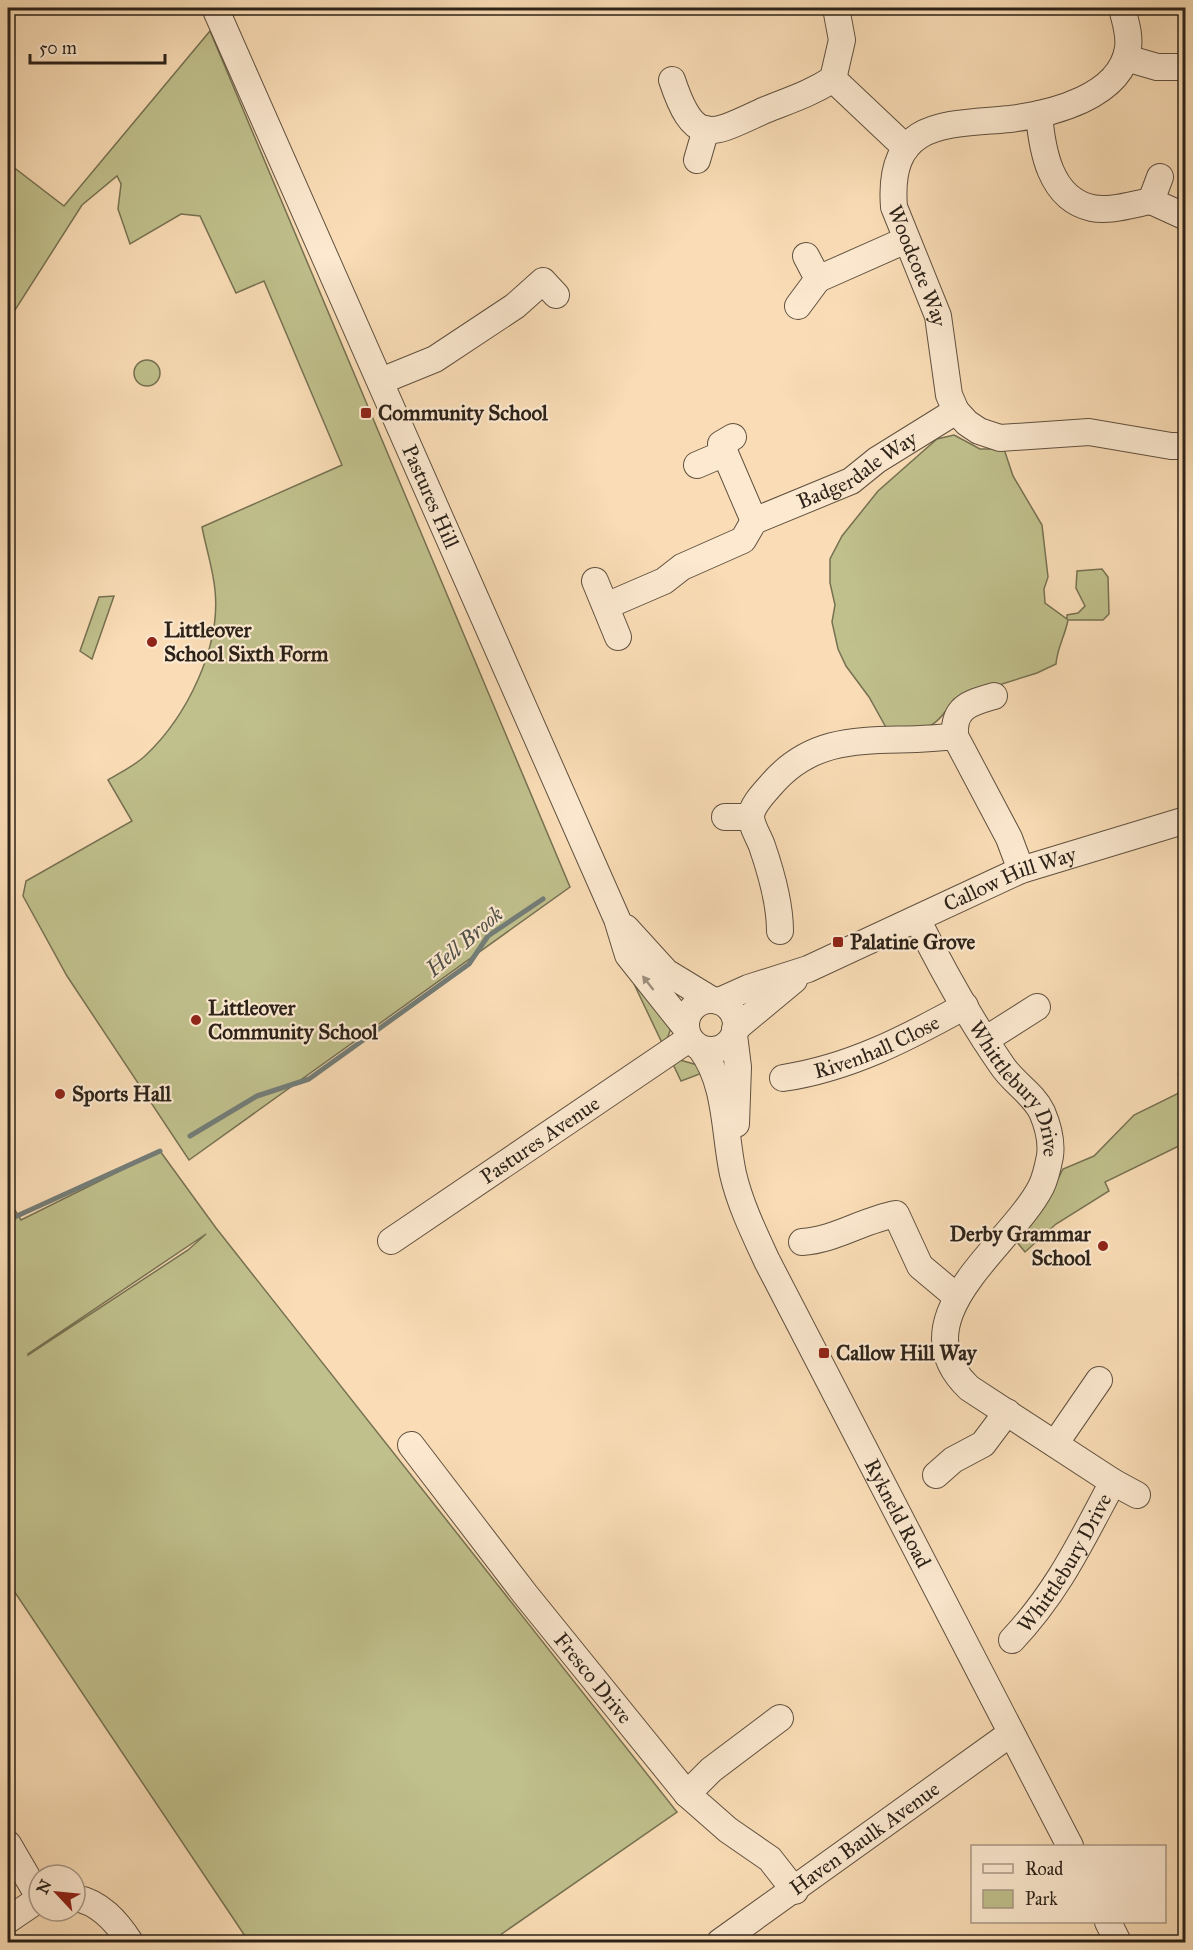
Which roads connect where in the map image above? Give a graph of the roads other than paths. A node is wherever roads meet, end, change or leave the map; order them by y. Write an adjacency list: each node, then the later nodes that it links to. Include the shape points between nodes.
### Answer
1 (215, 8): 20 (street, Pastures Hill)
2 (836, 8): 6 (street, via 842,40)
3 (1122, 8): 4 (street, via 1128,32)
4 (1126, 58): 5 (street, via 1157,67); 8 (street, via 1114,77 1095,93)
5 (1185, 67)
6 (833, 79): 9 (street, via 804,97 732,127); 10 (street)
7 (672, 80): 9 (street, via 683,109)
8 (1040, 114): 10 (street, via 945,124 922,134); 13 (street, via 1045,154 1055,180 1072,199 1093,208)
9 (706, 129): 11 (street)
10 (906, 148): 15 (street, Woodcote Way, via 892,192)
11 (697, 160)
12 (1160, 177): 13 (street)
13 (1151, 201): 14 (street)
14 (1185, 217)
15 (906, 240): 17 (street); 21 (street, Woodcote Way, via 938,316 949,395)
16 (806, 256): 17 (street)
17 (818, 279): 19 (street)
18 (556, 295): 20 (street, via 543,281 515,306 435,359)
19 (798, 306)
20 (381, 381): 34 (street, Pastures Hill)
21 (956, 411): 22 (street, via 979,431 1000,438 1089,432); 24 (street, Badgerdale Way, via 877,460 851,481)
22 (1185, 446)
23 (697, 465): 24 (street, via 729,445)
24 (750, 539): 26 (street, Badgerdale Way, via 682,567 664,581)
25 (595, 581): 26 (street)
26 (606, 606): 27 (street)
27 (618, 637)
28 (994, 696): 29 (street, via 966,704 960,710)
29 (955, 736): 31 (street, via 842,743 814,751 792,764 776,780 754,807); 33 (street, via 1009,838)
30 (725, 817): 31 (street)
31 (751, 817): 36 (street, via 780,914)
32 (1185, 820): 33 (street, Callow Hill Way)
33 (1021, 870): 35 (street, Callow Hill Way)
34 (617, 919): 38 (street, Pastures Hill, via 666,972); 42 (street, Pastures Hill, one-way to 34, via 628,955)
35 (917, 919): 37 (street, Callow Hill Way); 39 (street, Whittlebury Drive)
36 (780, 931)
37 (808, 969): 38 (street, Callow Hill Way); 41 (street, Callow Hill Way, via 760,1006)
38 (715, 1001): 41 (street, via 733,1014); 42 (street, via 695,1006 689,1012)
39 (965, 1006): 43 (street, Whittlebury Drive); 44 (street, Rivenhall Close, via 912,1036 848,1063)
40 (1037, 1007): 43 (street)
41 (735, 1032): 42 (street, via 725,1046 713,1050); 45 (street, Rykneld Road, via 738,1067)
42 (692, 1038): 45 (street, Rykneld Road, via 716,1071); 46 (street, Pastures Avenue)
43 (985, 1040): 48 (street, Whittlebury Drive, via 1011,1079 1041,1110 1051,1152 1036,1196)
44 (782, 1080)
45 (734, 1176): 58 (street, Rykneld Road, via 747,1215 808,1344)
46 (391, 1241)
47 (801, 1242): 48 (street, via 820,1241 876,1217 896,1214 920,1266)
48 (957, 1297): 50 (street, Whittlebury Drive, via 943,1336 950,1366 969,1388)
49 (1099, 1380): 51 (street)
50 (1007, 1412): 51 (street, Whittlebury Drive); 53 (street, via 983,1444 953,1460)
51 (1055, 1444): 54 (street, Whittlebury Drive)
52 (411, 1445): 59 (street, Fresco Drive)
53 (936, 1475)
54 (1113, 1482): 55 (street, Whittlebury Drive); 56 (street, Whittlebury Drive, via 1064,1575 1037,1614)
55 (1137, 1495)
56 (1012, 1640)
57 (780, 1718): 59 (street, via 711,1770)
58 (1010, 1734): 61 (street, Rykneld Road); 63 (street, Haven Baulk Avenue)
59 (687, 1794): 63 (street, Fresco Drive, via 728,1830 770,1859)
60 (8, 1844): 62 (street)
61 (1069, 1845)
62 (27, 1877)
63 (795, 1891): 69 (street, Haven Baulk Avenue)
64 (87, 1901): 68 (street, via 106,1912)
65 (27, 1907): 66 (street)
66 (8, 1920)
67 (1108, 1923): 70 (street)
68 (130, 1942)
69 (720, 1942)
70 (1118, 1942)

